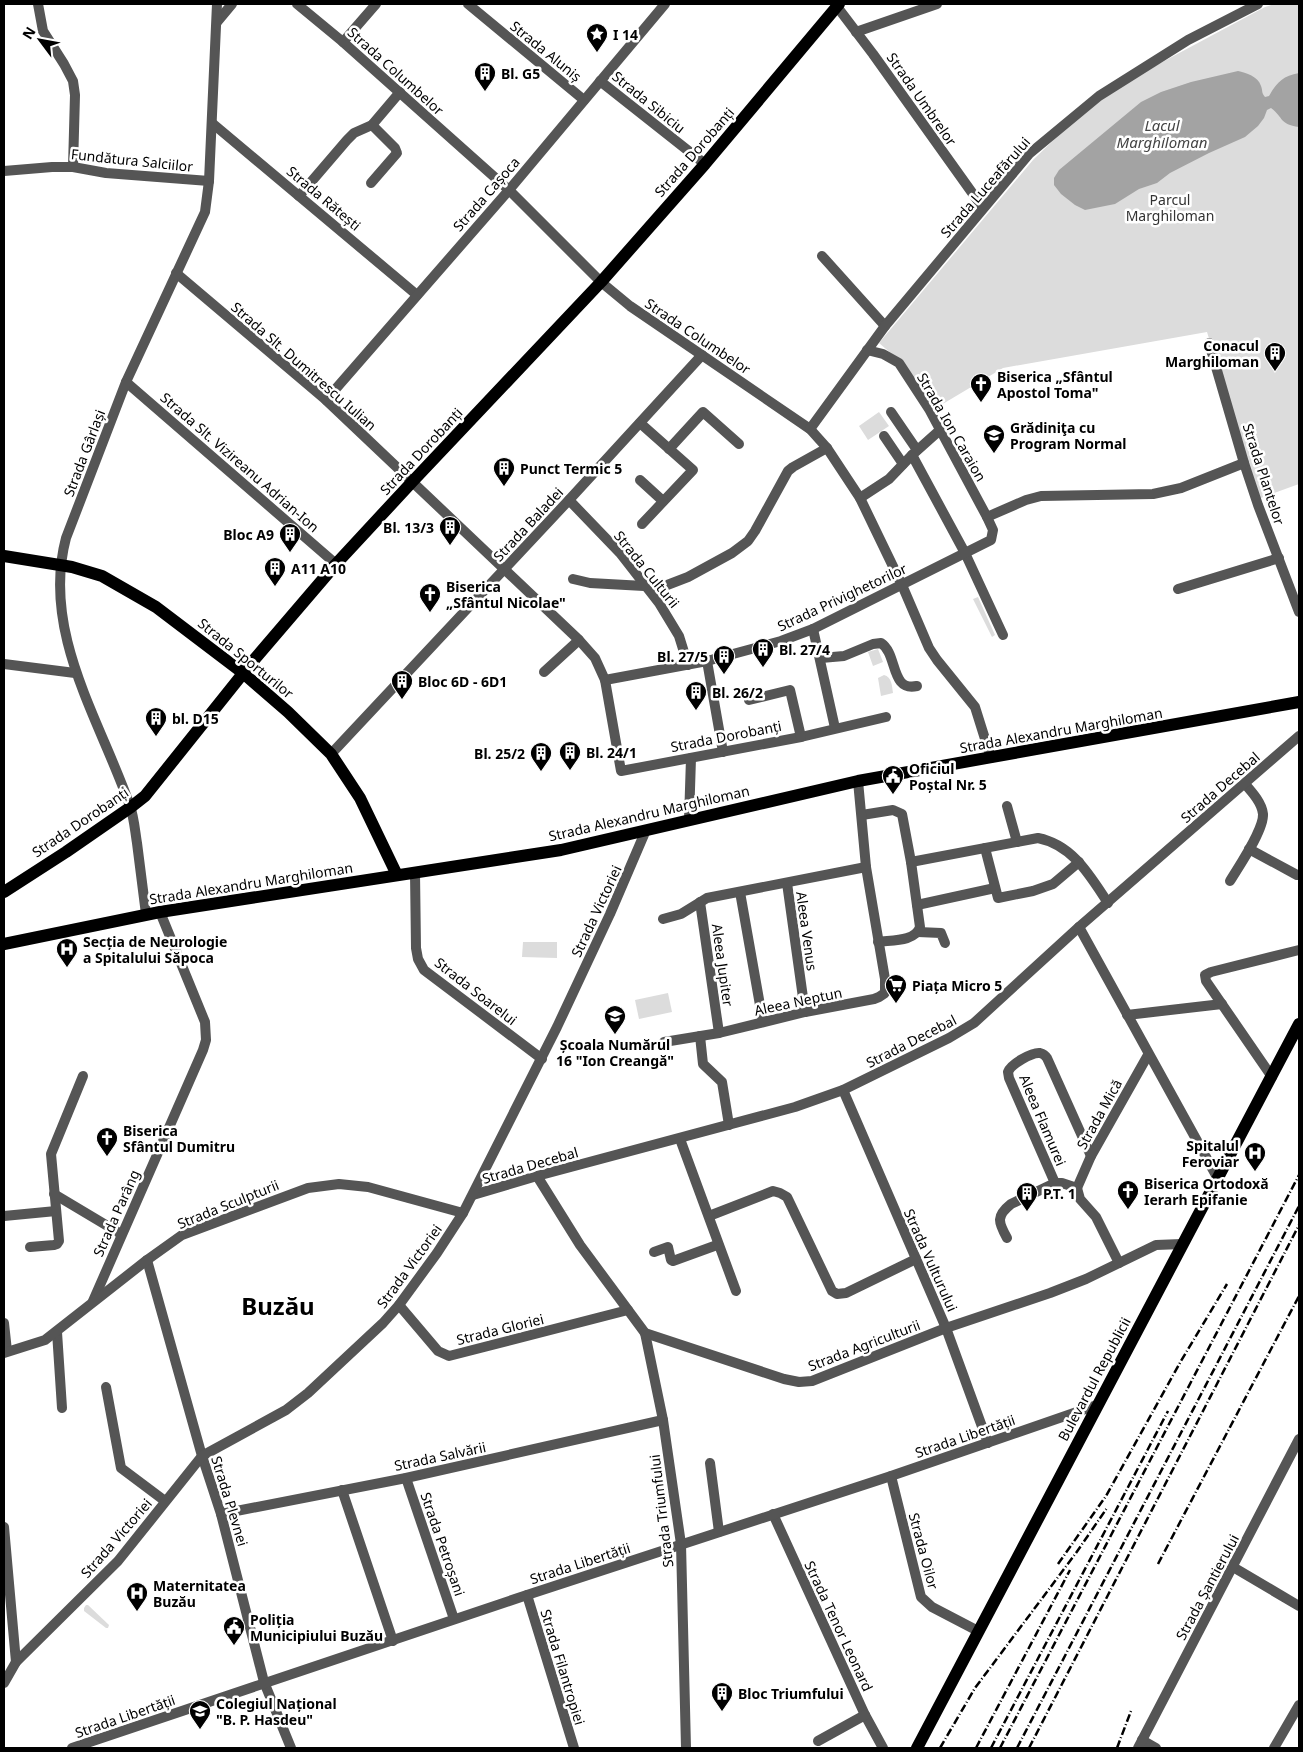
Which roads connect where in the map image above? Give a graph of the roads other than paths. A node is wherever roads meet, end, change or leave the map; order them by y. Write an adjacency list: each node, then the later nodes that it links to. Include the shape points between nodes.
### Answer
1 (38, 4): 20 (street, via 43,31 73,81)
2 (217, 4): 11 (street, Strada Gârlași)
3 (232, 4): 11 (street)
4 (298, 4): 13 (street, Strada Columbelor)
5 (376, 4): 13 (street)
6 (468, 4): 16 (street, Strada Aluniș)
7 (837, 4): 12 (street, Strada Umbrelor); 19 (main road, Strada Dorobanți)
8 (937, 4): 12 (street)
9 (1258, 4): 26 (street, Strada Luceafărului, via 1188,40 1099,96 1028,154)
10 (659, 6): 14 (street, Strada Cașoca)
11 (217, 22): 17 (street, Strada Gârlași)
12 (856, 32): 26 (street, Strada Umbrelor)
13 (343, 42): 15 (street, Strada Columbelor)
14 (600, 81): 16 (street, Strada Cașoca); 19 (street, Strada Sibiciu)
15 (400, 92): 18 (street); 24 (street, Strada Columbelor)
16 (584, 100): 24 (street, Strada Cașoca)
17 (212, 123): 22 (street, Strada Gârlași); 25 (street, Strada Rătești)
18 (372, 125): 23 (street, via 396,148 397,153); 25 (street, via 354,133)
19 (704, 164): 29 (main road, Strada Dorobanți)
20 (73, 167): 21 (street, Fundătura Salciilor); 22 (street, Fundătura Salciilor)
21 (4, 171)
22 (209, 182): 28 (street, Strada Gârlași, via 204,212)
23 (371, 183)
24 (509, 190): 29 (street, Strada Columbelor); 30 (street, Strada Cașoca)
25 (299, 196): 30 (street, Strada Rătești)
26 (983, 208): 31 (street, Strada Luceafărului)
27 (822, 256): 31 (street)
28 (176, 273): 35 (street, Strada Gârlași); 36 (street, Strada Slt. Dumitrescu Iulian)
29 (601, 282): 34 (street, Strada Columbelor); 49 (main road, Strada Dorobanți)
30 (417, 295): 36 (street, Strada Cașoca)
31 (885, 326): 33 (street, Strada Luceafărului)
32 (1209, 343): 46 (street, Strada Plantelor)
33 (867, 350): 39 (street, Strada Luceafărului); 40 (street, Strada Ion Caraion, via 883,354 899,364)
34 (702, 355): 38 (street, Strada Baladei); 39 (street, Strada Columbelor)
35 (126, 382): 59 (street, Strada Slt. Vizireanu Adrian-Ion); 60 (street, Strada Gârlași, via 66,538)
36 (326, 400): 49 (street, Strada Slt. Dumitrescu Iulian)
37 (891, 412): 45 (street)
38 (640, 423): 44 (street); 51 (street, Strada Baladei)
39 (810, 429): 43 (street, Strada Columbelor)
40 (940, 430): 45 (street); 53 (street, Strada Ion Caraion)
41 (884, 436): 47 (street)
42 (739, 444): 44 (street, via 703,412)
43 (827, 448): 50 (street, Strada Columbelor); 64 (street, via 788,471 755,531 740,548 673,584)
44 (669, 449): 52 (street, via 693,470)
45 (914, 452): 47 (street); 56 (street)
46 (1244, 463): 53 (street, via 1181,488 1154,494 1041,496); 58 (street, Strada Plantelor)
47 (903, 464): 50 (street, via 889,479)
48 (640, 480): 52 (street)
49 (412, 482): 59 (main road, Strada Dorobanți); 61 (street, Strada Slt. Dumitrescu Iulian)
50 (860, 498): 63 (street, Strada Columbelor)
51 (569, 500): 61 (street, Strada Baladei); 64 (street, Strada Culturii, via 620,553)
52 (663, 502): 54 (street)
53 (988, 517): 55 (street, Strada Ion Caraion)
54 (642, 524)
55 (993, 537): 56 (street, Strada Privighetorilor)
56 (965, 554): 63 (street, Strada Privighetorilor); 68 (street)
57 (4, 556): 60 (main road, Strada Sporturilor)
58 (1279, 558): 65 (street); 66 (street, Strada Plantelor)
59 (336, 564): 76 (main road, Strada Dorobanți)
60 (60, 565): 75 (street, Strada Gârlași, via 62,617); 76 (main road, Strada Sporturilor, via 102,576 138,596)
61 (505, 569): 69 (street, Strada Slt. Dumitrescu Iulian); 86 (street, Strada Baladei)
62 (573, 579): 64 (street)
63 (902, 585): 67 (street, Strada Privighetorilor); 88 (street, Strada Columbelor, via 929,648 976,707)
64 (645, 587): 73 (street, Strada Culturii, via 679,636)
65 (1178, 589)
66 (1299, 612)
67 (813, 629): 70 (street); 71 (street, Strada Privighetorilor)
68 (1003, 635)
69 (579, 640): 74 (street); 77 (street, Strada Slt. Dumitrescu Iulian, via 596,658)
70 (821, 658): 78 (street, via 844,656 881,643 888,650 902,684 908,688); 82 (street)
71 (707, 661): 73 (street, Strada Privighetorilor); 85 (street)
72 (4, 664): 75 (street)
73 (688, 665): 77 (street, Strada Privighetorilor)
74 (544, 672)
75 (75, 673): 93 (street, Strada Gârlași)
76 (243, 673): 86 (main road, Strada Sporturilor); 93 (main road, Strada Dorobanți, via 150,790)
77 (605, 680): 89 (street, Strada Slt. Dumitrescu Iulian)
78 (917, 686)
79 (749, 700): 84 (street, via 790,690)
80 (1299, 702): 88 (main road, Strada Alexandru Marghiloman)
81 (886, 717): 82 (street, Strada Dorobanți)
82 (835, 728): 84 (street, Strada Dorobanți)
83 (1299, 736): 91 (street, Strada Decebal)
84 (801, 737): 85 (street, Strada Dorobanți)
85 (722, 752): 87 (street, Strada Dorobanți)
86 (331, 754): 105 (main road, Strada Sporturilor, via 360,798)
87 (691, 758): 89 (street, Strada Dorobanți); 95 (street)
88 (990, 758): 90 (main road, Strada Alexandru Marghiloman)
89 (621, 771)
90 (858, 781): 94 (street, Aleea Neptun); 95 (main road, Strada Alexandru Marghiloman)
91 (1246, 784): 99 (street, via 1263,814); 112 (street, Strada Decebal)
92 (1007, 806): 97 (street)
93 (131, 807): 109 (main road, Strada Dorobanți); 115 (street, Strada Gârlași)
94 (862, 815): 100 (street, via 893,810 902,814); 102 (street, Aleea Neptun)
95 (689, 820): 96 (main road, Strada Alexandru Marghiloman)
96 (646, 830): 103 (main road, Strada Alexandru Marghiloman, via 561,850); 132 (street, Strada Victoriei)
97 (1017, 842): 98 (street); 101 (street, via 1038,838 1048,840 1068,851)
98 (986, 848): 100 (street); 108 (street)
99 (1250, 849): 104 (street); 106 (street)
100 (911, 862): 113 (street)
101 (1079, 862): 108 (street, via 1053,884 1032,891 998,898); 112 (street)
102 (866, 867): 107 (street); 119 (street, Aleea Neptun)
103 (415, 873): 105 (main road, Strada Alexandru Marghiloman); 132 (street, Strada Soarelui, via 416,948 424,970)
104 (1297, 875)
105 (397, 876): 114 (main road, Strada Alexandru Marghiloman)
106 (1230, 881)
107 (787, 883): 110 (street); 124 (street, Aleea Venus)
108 (995, 888): 113 (street)
109 (4, 892)
110 (740, 892): 111 (street); 126 (street)
111 (700, 902): 116 (street, via 681,914); 128 (street, Aleea Jupiter)
112 (1108, 903): 117 (street, Strada Decebal)
113 (917, 905): 118 (street)
114 (160, 912): 115 (main road, Strada Alexandru Marghiloman); 149 (street, Strada Parâng, via 205,1022 206,1040)
115 (146, 914): 121 (main road, Strada Alexandru Marghiloman)
116 (663, 919)
117 (1079, 927): 125 (street); 135 (street, Strada Decebal, via 963,1030)
118 (918, 932): 119 (street, via 909,938); 120 (street, via 941,933)
119 (878, 942): 124 (street, Aleea Neptun, via 885,993 874,999)
120 (945, 943)
121 (4, 944)
122 (1299, 950): 123 (street, via 1207,973 1205,978)
123 (1222, 1004): 125 (street); 134 (street)
124 (805, 1012): 126 (street, Aleea Neptun)
125 (1128, 1015): 131 (street)
126 (763, 1022): 128 (street, Aleea Neptun)
127 (1299, 1024): 134 (main road, Bulevardul Republicii)
128 (719, 1033): 129 (street, Aleea Neptun)
129 (700, 1036): 130 (street, Aleea Neptun); 136 (street, via 703,1064 722,1082)
130 (664, 1042)
131 (1148, 1055): 138 (street, Strada Mică); 140 (street)
132 (542, 1058): 144 (street, Strada Victoriei)
133 (83, 1076): 143 (street, via 51,1152)
134 (1272, 1077): 140 (main road, Bulevardul Republicii)
135 (843, 1090): 136 (street, Strada Decebal); 155 (street, Strada Vulturului)
136 (729, 1125): 137 (street, Strada Decebal)
137 (680, 1139): 139 (street, Strada Decebal); 148 (street)
138 (1091, 1156): 141 (street, Aleea Flamurei, via 1047,1058 1035,1054 1013,1064 1008,1072 1009,1078); 142 (street, Strada Mică)
139 (538, 1176): 144 (street, Strada Decebal); 161 (street, via 580,1244)
140 (1217, 1177): 151 (main road, Bulevardul Republicii)
141 (1055, 1183): 142 (street, via 1062,1182); 150 (street, via 1005,1209 999,1220)
142 (1077, 1188): 157 (street, via 1080,1199 1096,1217)
143 (54, 1194): 145 (street); 149 (street)
144 (472, 1195): 146 (street, Strada Victoriei)
145 (56, 1212): 147 (street); 153 (street, via 58,1243)
146 (463, 1214): 156 (street, Strada Sculpturii, via 368,1187 340,1184 308,1188 182,1235); 160 (street, Strada Victoriei)
147 (4, 1216)
148 (708, 1216): 152 (street); 155 (street, via 773,1191 787,1197 832,1292 837,1294 846,1293)
149 (121, 1234): 159 (street, Strada Parâng)
150 (1007, 1238)
151 (1182, 1244): 157 (street, Strada Agriculturii, via 1156,1245); 168 (main road, Bulevardul Republicii)
152 (717, 1245): 154 (street, via 674,1261 668,1247); 158 (street)
153 (30, 1248)
154 (654, 1252)
155 (916, 1259): 163 (street, Strada Vulturului)
156 (148, 1260): 159 (street, Strada Sculpturii); 173 (street, Strada Plevnei)
157 (1119, 1263): 163 (street, Strada Agriculturii, via 1050,1293)
158 (736, 1291)
159 (92, 1302): 164 (street, Strada Sculpturii)
160 (399, 1306): 161 (street, Strada Gloriei, via 438,1350 449,1356); 173 (street, Strada Victoriei, via 308,1393)
161 (628, 1310): 165 (street)
162 (4, 1323): 166 (street)
163 (946, 1328): 165 (street, Strada Agriculturii, via 806,1382 784,1379); 172 (street, Strada Vulturului)
164 (57, 1332): 166 (street, Strada Sculpturii, via 45,1340); 169 (street)
165 (646, 1333): 170 (street, Strada Triumfului)
166 (5, 1352)
167 (106, 1387): 178 (street, via 121,1468)
168 (1097, 1405): 172 (street, Strada Libertății); 188 (main road, Bulevardul Republicii)
169 (62, 1408)
170 (663, 1420): 176 (street, Strada Salvării); 183 (street, Strada Triumfului)
171 (1299, 1439): 184 (street, Strada Șantierului)
172 (988, 1443): 175 (street, Strada Libertății)
173 (202, 1456): 178 (street, Strada Victoriei); 179 (street, Strada Plevnei)
174 (710, 1463): 182 (street)
175 (891, 1476): 180 (street, Strada Libertății); 188 (street, Strada Oilor, via 921,1597 932,1607)
176 (406, 1478): 177 (street, Strada Salvării); 187 (street, Strada Petroșani)
177 (342, 1490): 179 (street, Strada Salvării); 189 (street)
178 (165, 1502): 190 (street, Strada Victoriei, via 118,1561)
179 (221, 1514): 191 (street, Strada Plevnei)
180 (773, 1514): 182 (street, Strada Libertății); 194 (street, Strada Tenor Leonard)
181 (4, 1526): 190 (street)
182 (719, 1532): 183 (street, Strada Libertății)
183 (681, 1544): 185 (street, Strada Libertății); 200 (street, Strada Triumfului)
184 (1233, 1567): 186 (street); 196 (street, Strada Șantierului)
185 (527, 1595): 187 (street, Strada Libertății); 199 (street, Strada Filantropiei)
186 (1299, 1606)
187 (454, 1620): 189 (street, Strada Libertății)
188 (978, 1632): 202 (main road, Bulevardul Republicii)
189 (392, 1640): 191 (street, Strada Libertății)
190 (16, 1662): 192 (street, Strada Victoriei)
191 (264, 1682): 197 (street, Strada Libertății); 198 (street, Strada Plevnei)
192 (4, 1683)
193 (1299, 1706): 204 (street)
194 (865, 1715): 195 (street); 201 (street, Strada Tenor Leonard)
195 (818, 1742)
196 (1140, 1744): 203 (street)
197 (72, 1748)
198 (291, 1748)
199 (574, 1748)
200 (686, 1748)
201 (883, 1748)
202 (917, 1748)
203 (1156, 1748)
204 (1274, 1748)

